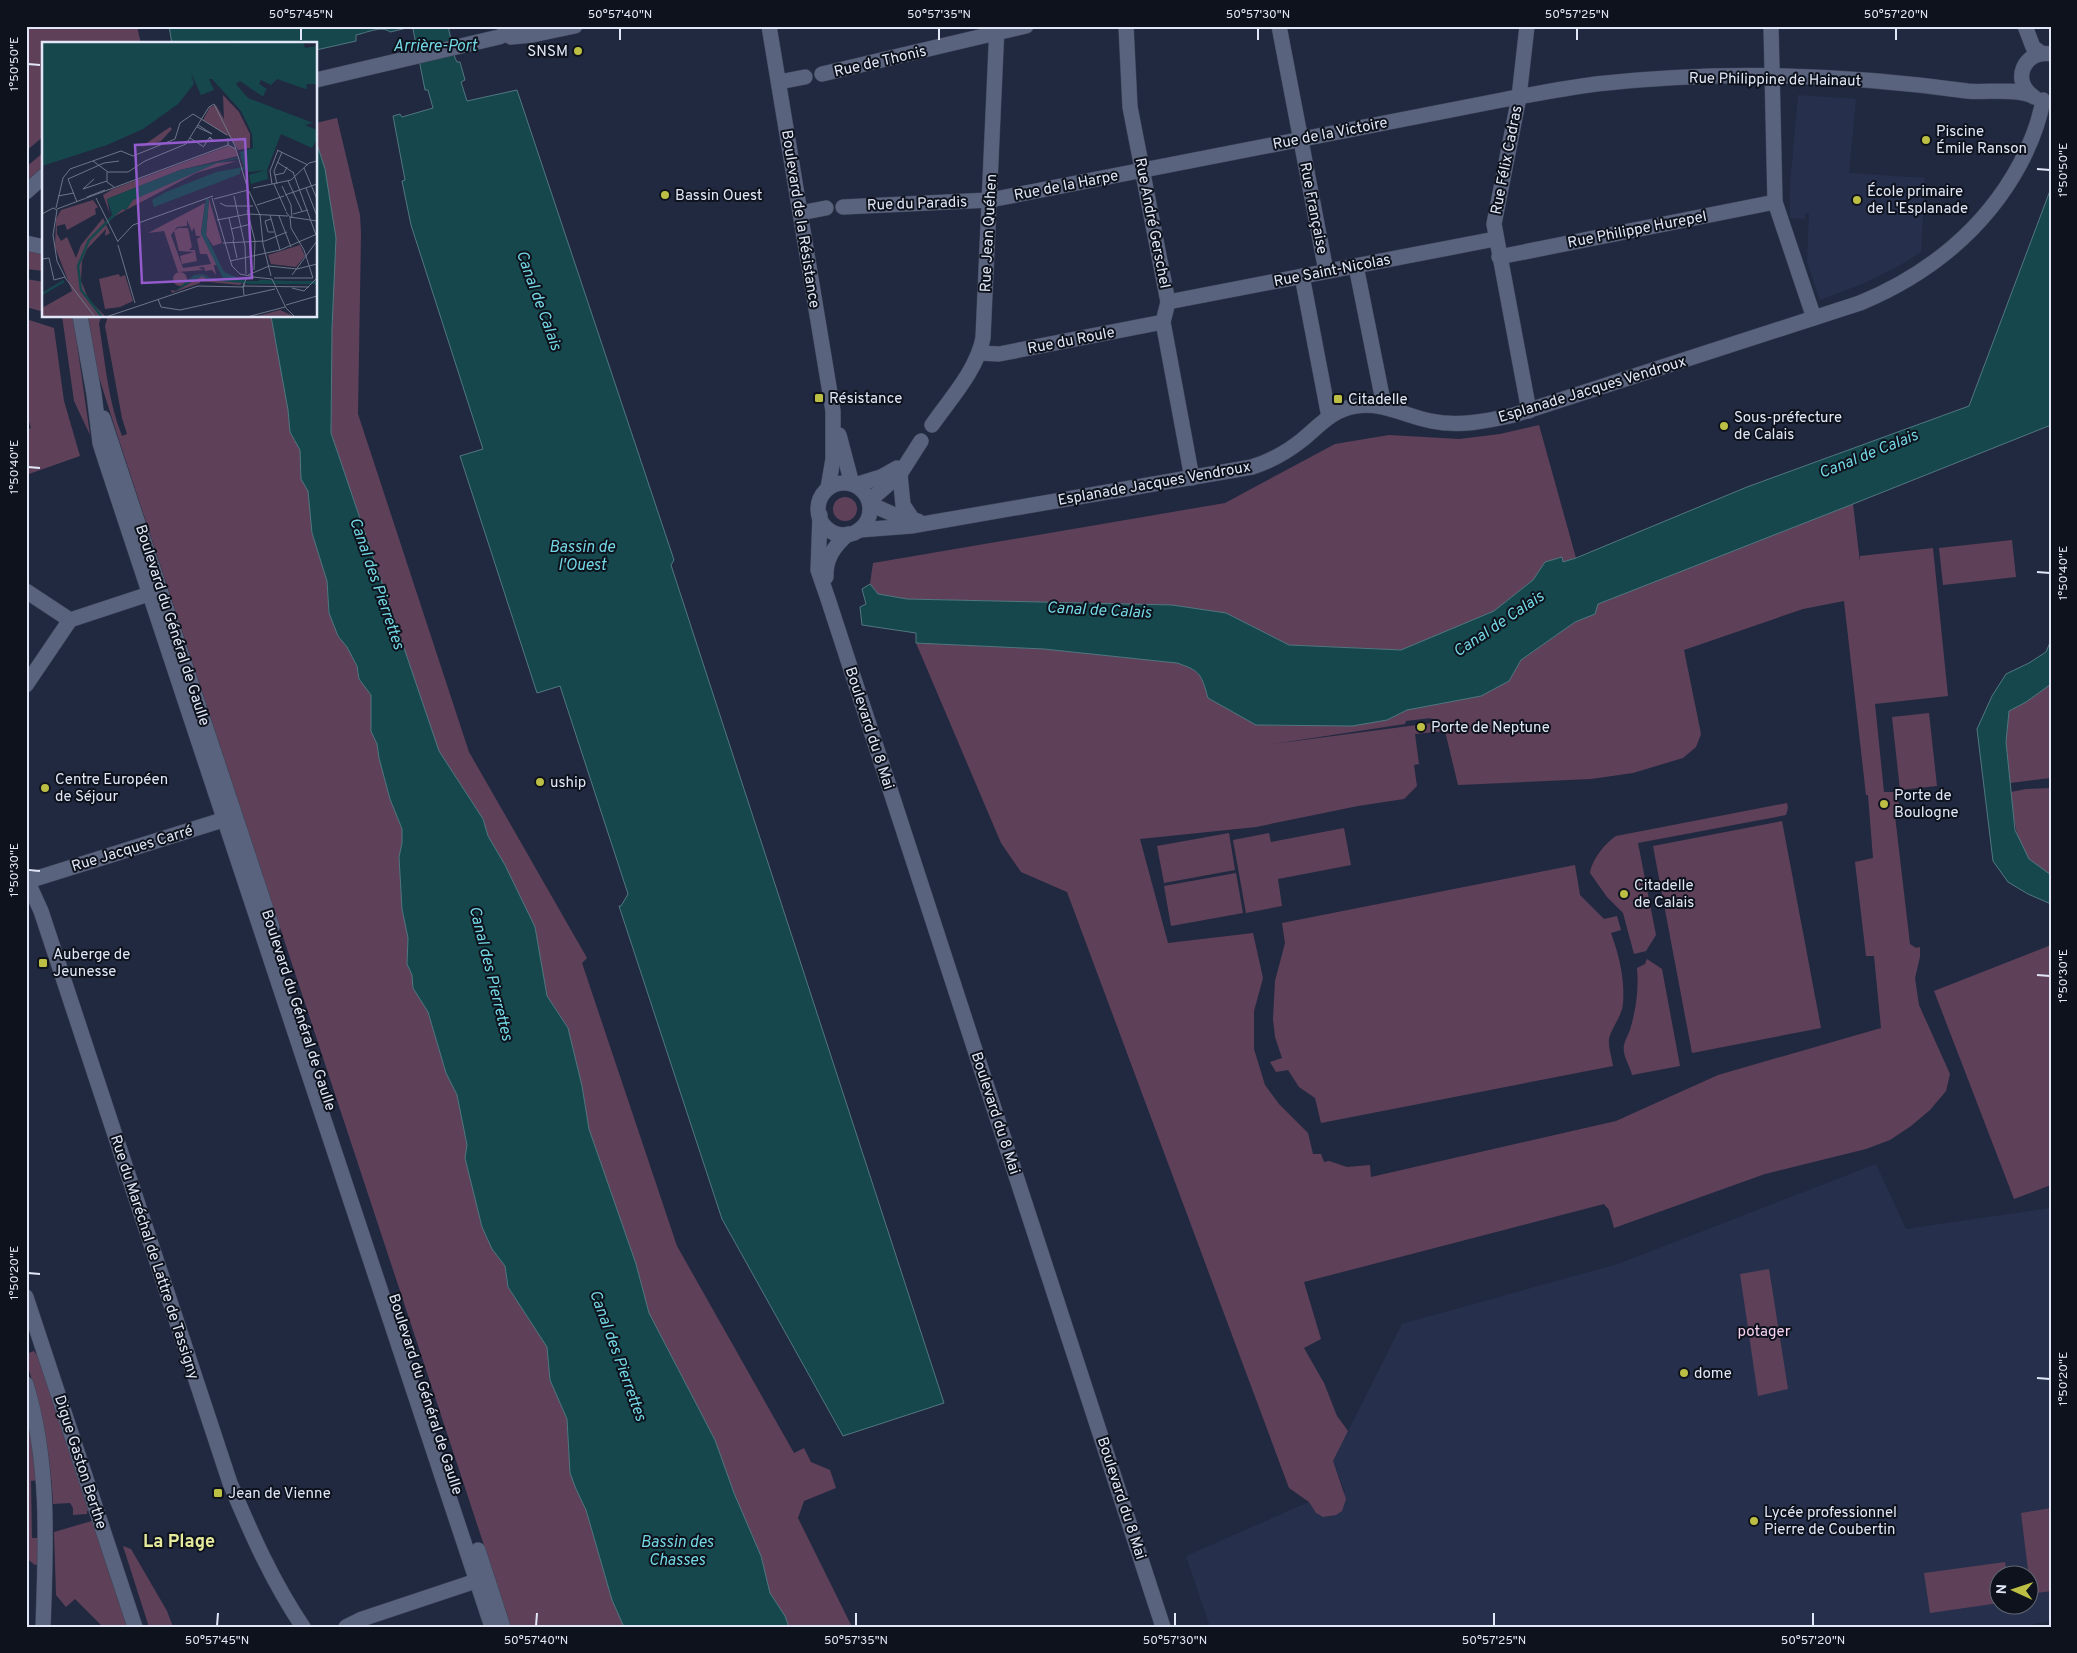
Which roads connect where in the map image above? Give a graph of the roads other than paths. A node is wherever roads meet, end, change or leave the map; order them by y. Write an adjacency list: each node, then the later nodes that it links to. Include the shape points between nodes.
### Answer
1 (526, 26): 11 (street)
2 (575, 26): 11 (street)
3 (769, 26): 17 (street, Boulevard de la Résistance)
4 (1026, 26): 10 (street, Rue de Thonis)
5 (1126, 26): 21 (street, Rue André Gerschel, via 1128,100)
6 (1279, 26): 20 (street, Rue Française)
7 (1527, 26): 18 (street, Rue Félix Cadras)
8 (1771, 26): 15 (street)
9 (2025, 26): 12 (street, via 2033,47)
10 (997, 30): 13 (street, Rue de Thonis); 24 (street, Rue Jean Quéhen)
11 (499, 37): 16 (street)
12 (2047, 52): 19 (street, via 2029,58 2022,69 2026,90)
13 (822, 74)
14 (805, 77): 17 (street)
15 (1773, 77): 18 (street, Rue Philippine de Hainaut, via 1636,80); 19 (street, Rue Philippine de Hainaut, via 1922,84 1993,93 2016,91); 25 (street)
16 (318, 80)
17 (779, 82): 28 (street, Boulevard de la Résistance)
18 (1519, 97): 20 (street, Rue de la Victoire); 29 (street, Rue Félix Cadras, via 1495,217)
19 (2041, 98): 38 (street, Esplanade Jacques Vendroux, via 2037,128 2015,172 1992,207 1965,237 1908,280 1881,294)
20 (1301, 138): 21 (street, Rue de la Victoire); 34 (street, Rue Française)
21 (1142, 169): 24 (street, Rue de la Harpe); 36 (street, Rue André Gerschel)
22 (42, 178): 23 (street)
23 (26, 192)
24 (990, 200): 26 (street, Rue du Paradis); 40 (street, Rue Jean Quéhen, via 983,338)
25 (1775, 202): 32 (street, Rue Philippe Hurepel); 38 (street)
26 (843, 207)
27 (826, 208): 28 (street)
28 (800, 213): 42 (street, Boulevard de la Résistance)
29 (1495, 239): 32 (street, Rue Félix Cadras); 33 (street, Rue Saint-Nicolas)
30 (26, 243): 31 (street)
31 (42, 247)
32 (1499, 256): 43 (street, Rue Félix Cadras)
33 (1356, 266): 34 (street, Rue Saint-Nicolas); 41 (street)
34 (1326, 271): 35 (street, Rue Saint-Nicolas)
35 (1302, 276): 36 (street, Rue Saint-Nicolas); 44 (street)
36 (1168, 302): 39 (street, Rue André Gerschel)
37 (80, 318): 58 (street, Boulevard du Général de Gaulle, via 103,453)
38 (1814, 318): 43 (street, Esplanade Jacques Vendroux)
39 (1163, 322): 40 (street, Rue du Roule, via 999,354); 49 (street, Rue André Gerschel)
40 (979, 353): 45 (street, Rue Jean Quéhen)
41 (1384, 406): 43 (street, Esplanade Jacques Vendroux, via 1431,421 1456,424); 44 (street, Esplanade Jacques Vendroux, via 1356,406)
42 (833, 411): 50 (street, Boulevard de la Résistance); 51 (street, Boulevard de la Résistance, via 833,459)
43 (1529, 411)
44 (1329, 417): 49 (street, Esplanade Jacques Vendroux, via 1289,450 1264,463)
45 (932, 425)
46 (921, 441): 47 (street)
47 (908, 460): 48 (street); 50 (street, via 886,475)
48 (900, 474): 52 (street); 54 (street, via 903,505)
49 (1192, 478): 55 (street, Esplanade Jacques Vendroux)
50 (854, 484): 51 (street, via 842,483); 52 (street, via 863,490)
51 (828, 488): 53 (street, via 820,501)
52 (869, 502): 54 (street, Esplanade Jacques Vendroux, via 891,514); 56 (street, via 868,520)
53 (820, 515): 56 (street, via 829,529 839,534); 59 (street, Boulevard du 8 Mai, via 818,570)
54 (913, 520): 55 (street, Esplanade Jacques Vendroux)
55 (936, 520): 56 (street, Esplanade Jacques Vendroux)
56 (853, 532): 59 (street, Boulevard du 8 Mai, via 836,545 828,558)
57 (26, 591): 60 (street)
58 (155, 592): 60 (street); 62 (street, Boulevard du Général de Gaulle)
59 (828, 599): 73 (street, Boulevard du 8 Mai)
60 (70, 620): 61 (street)
61 (26, 685)
62 (230, 818): 63 (street, Rue Jacques Carré); 66 (street, Boulevard du Général de Gaulle, via 243,873)
63 (27, 880): 69 (street, Rue du Maréchal de Lattre de Tassigny, via 41,911 230,1483 268,1569)
64 (26, 1297): 68 (street, Digue Gaston Berthe)
65 (26, 1384): 67 (street, Digue Gaston Berthe, via 38,1432 45,1490)
66 (482, 1579): 70 (street); 71 (street, Boulevard du Général de Gaulle); 72 (street, Boulevard du Général de Gaulle)
67 (43, 1627)
68 (136, 1627)
69 (303, 1627)
70 (346, 1627)
71 (492, 1627)
72 (503, 1627)
73 (1163, 1627)

